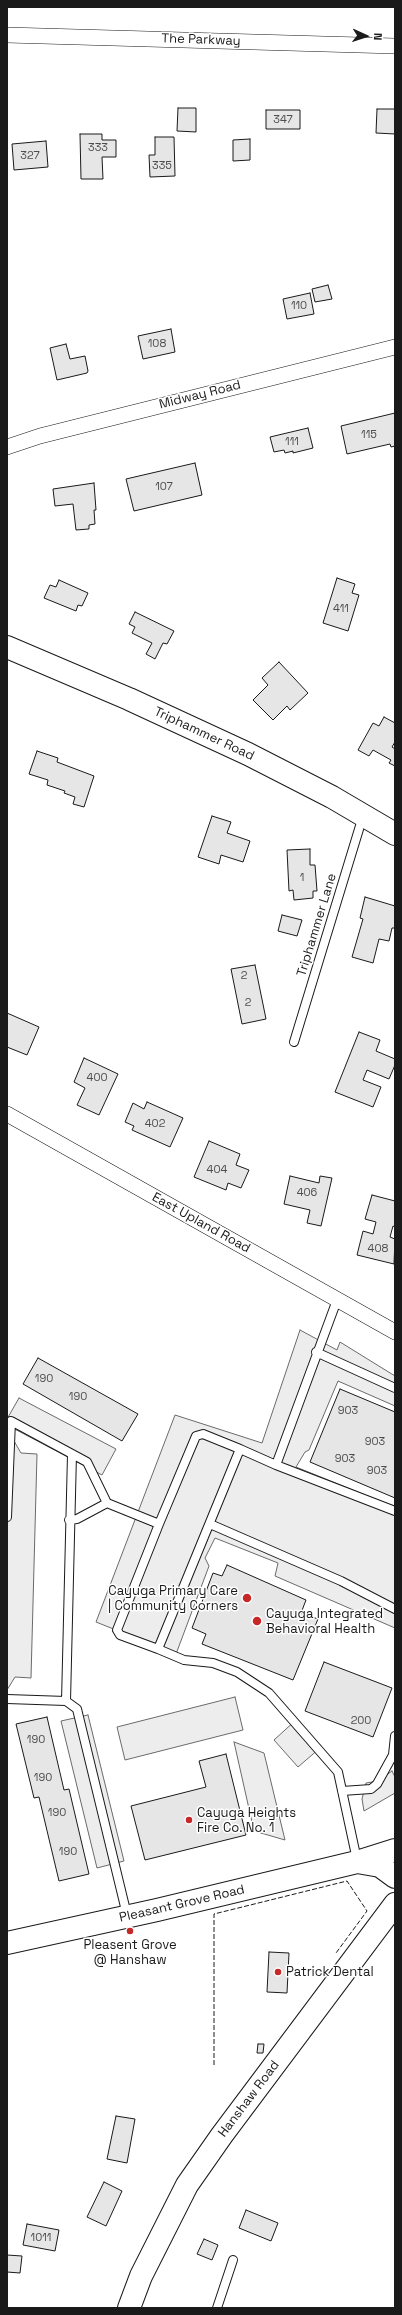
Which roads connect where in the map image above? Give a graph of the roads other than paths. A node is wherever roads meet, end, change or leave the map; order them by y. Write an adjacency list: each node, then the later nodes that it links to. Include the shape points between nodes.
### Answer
1 (7, 35): 2 (street, The Parkway)
2 (395, 46)
3 (395, 347): 4 (street, Midway Road, via 40,436)
4 (7, 447)
5 (7, 647): 6 (street, Triphammer Road, via 187,725 268,764)
6 (363, 815): 7 (street, Triphammer Road); 8 (lane, Triphammer Lane)
7 (395, 834)
8 (294, 1042)
9 (7, 1114): 10 (street, East Upland Road)
10 (337, 1300): 11 (street, East Upland Road); 12 (lane)
11 (395, 1332)
12 (316, 1352): 13 (lane); 16 (lane)
13 (395, 1388)
14 (240, 1449): 16 (lane); 21 (lane, via 203,1434 196,1436); 22 (lane)
15 (72, 1454): 17 (lane, via 86,1462); 19 (lane, via 11,1421); 20 (lane)
16 (276, 1465): 18 (lane)
17 (107, 1503): 20 (lane, via 77,1519); 21 (lane)
18 (395, 1511)
19 (7, 1518)
20 (69, 1520): 26 (lane)
21 (159, 1524): 24 (lane, via 117,1630 120,1635)
22 (210, 1524): 23 (lane, via 341,1581); 24 (lane)
23 (395, 1609)
24 (158, 1649): 28 (lane, via 184,1660 213,1663 237,1672 269,1693 338,1772)
25 (7, 1699): 26 (lane)
26 (66, 1701): 33 (lane, via 77,1709)
27 (395, 1736): 28 (lane, via 393,1755 377,1784 371,1789)
28 (342, 1790): 30 (lane)
29 (395, 1850): 30 (street, Pleasant Grove Road)
30 (357, 1862): 31 (street, Pleasant Grove Road, via 380,1866); 33 (street, Pleasant Grove Road)
31 (395, 1878)
32 (395, 1904): 36 (street, Hanshaw Road, via 187,2185 141,2276)
33 (128, 1917): 34 (street, Pleasant Grove Road)
34 (7, 1943)
35 (233, 2260): 37 (lane)
36 (129, 2308)
37 (217, 2308)

